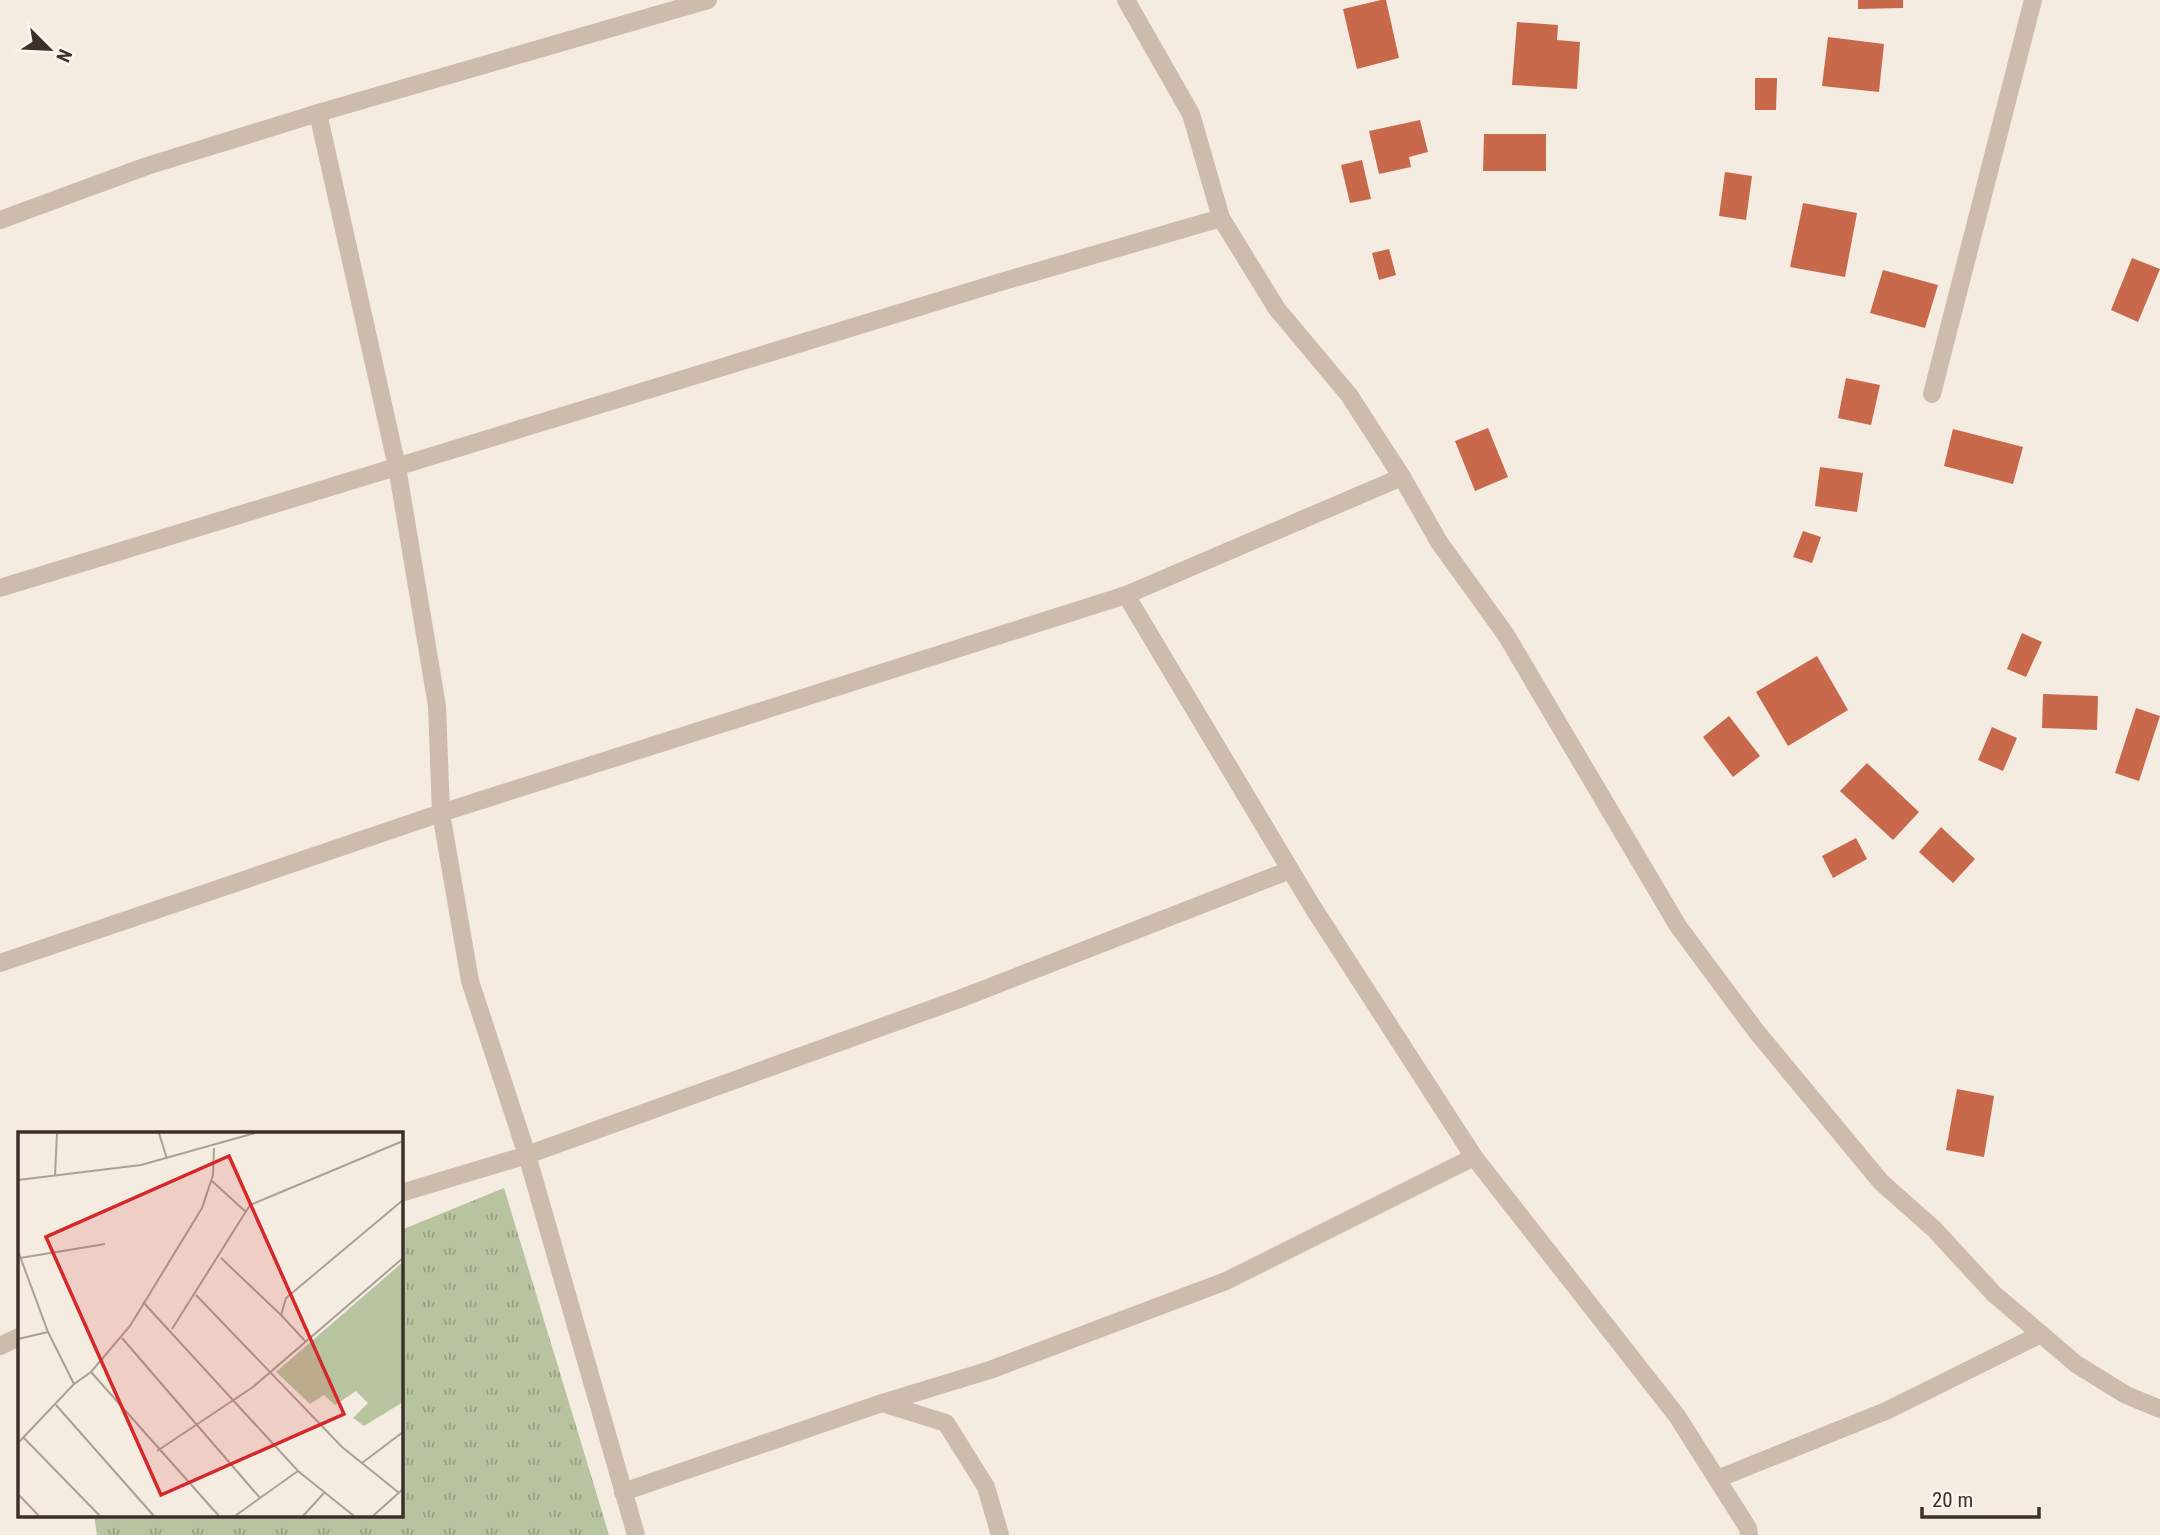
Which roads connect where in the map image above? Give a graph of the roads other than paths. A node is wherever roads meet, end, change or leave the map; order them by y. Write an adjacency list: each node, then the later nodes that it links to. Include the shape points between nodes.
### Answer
1 (708, 0): 4 (street)
2 (1126, 0): 5 (street, via 1191,114)
3 (2033, 0): 7 (street)
4 (318, 113): 6 (street, via 147,166); 8 (street)
5 (1221, 218): 8 (street); 9 (street, via 1277,309 1349,395)
6 (0, 220)
7 (1932, 394)
8 (397, 467): 10 (street); 12 (street, via 437,706)
9 (1402, 477): 11 (street); 18 (street, via 1439,542 1506,635 1678,926 1756,1031 1881,1182)
10 (0, 588)
11 (1126, 595): 12 (street); 13 (street)
12 (441, 813): 14 (street); 15 (street, via 470,981)
13 (1290, 870): 15 (street, via 962,998); 16 (street)
14 (0, 963)
15 (527, 1155): 17 (street); 24 (street)
16 (1474, 1157): 21 (street, via 1226,1281 990,1370); 23 (street, via 1677,1416)
17 (402, 1192)
18 (2041, 1334): 22 (street, via 2086,1370); 23 (street, via 1886,1411)
19 (18, 1337): 20 (street)
20 (0, 1346)
21 (882, 1403): 24 (street); 26 (street, via 946,1423 986,1487)
22 (2160, 1409)
23 (1717, 1479): 27 (street)
24 (623, 1492): 25 (street)
25 (636, 1535)
26 (1000, 1535)
27 (1749, 1535)

